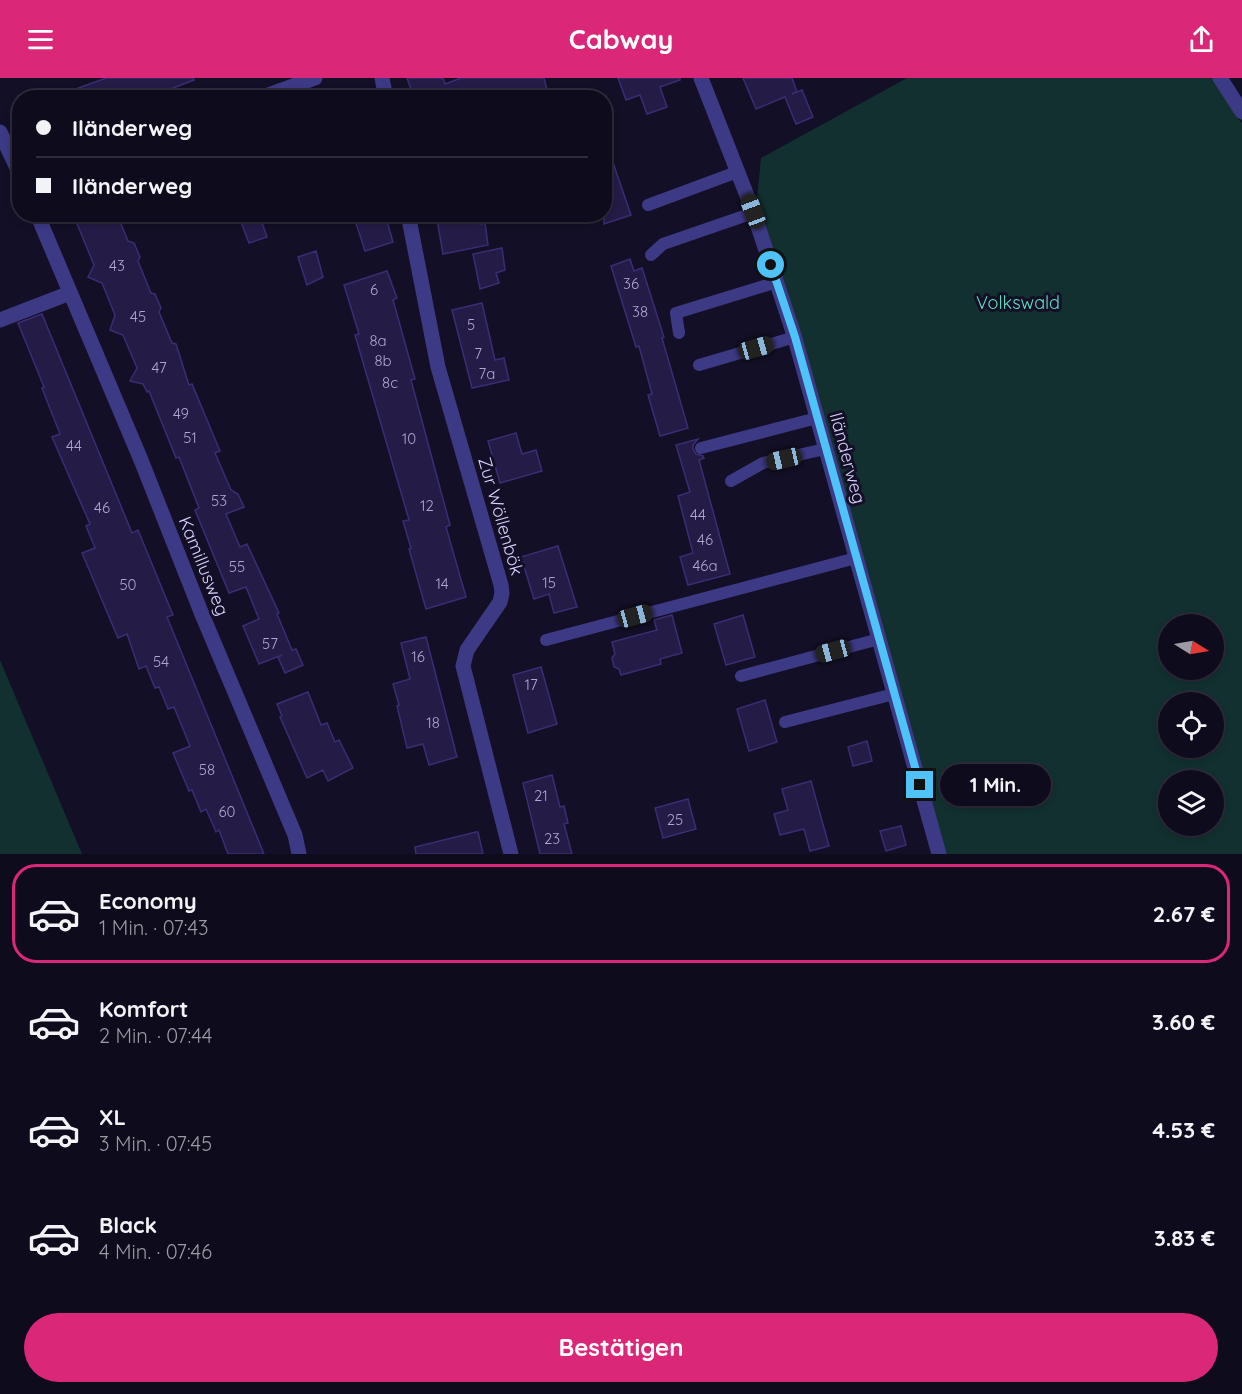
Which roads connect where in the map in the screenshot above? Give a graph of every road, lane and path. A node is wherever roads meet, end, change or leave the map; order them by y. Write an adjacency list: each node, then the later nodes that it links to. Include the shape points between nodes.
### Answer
1 (315, 78): 4 (street)
2 (701, 78): 8 (street, Iländerweg)
3 (1220, 78): 5 (street)
4 (282, 90)
5 (1242, 112)
6 (0, 132): 7 (street)
7 (12, 157)
8 (737, 172): 9 (lane); 10 (street, Iländerweg)
9 (648, 205)
10 (753, 213): 13 (lane, via 663,244); 14 (street, Iländerweg)
11 (40, 222): 15 (street, Kamillusweg)
12 (410, 222): 31 (street, Zur Wöllenbök, via 438,367 501,585 500,602 467,650 464,666)
13 (651, 255)
14 (777, 282): 17 (lane, via 676,313); 18 (street, Iländerweg)
15 (70, 293): 16 (street); 30 (street, Kamillusweg, via 295,835)
16 (0, 320)
17 (679, 333)
18 (795, 337): 19 (lane); 20 (street, Iländerweg)
19 (699, 365)
20 (817, 418): 21 (lane); 22 (street, Iländerweg)
21 (701, 448)
22 (825, 449): 23 (lane, via 763,464); 24 (street, Iländerweg)
23 (731, 481)
24 (856, 558): 25 (street, Iländerweg); 26 (lane)
25 (879, 639): 27 (lane); 28 (street, Iländerweg)
26 (546, 640)
27 (741, 676)
28 (894, 694): 29 (lane); 32 (street, Iländerweg)
29 (786, 722)
30 (298, 854)
31 (511, 854)
32 (939, 854)

